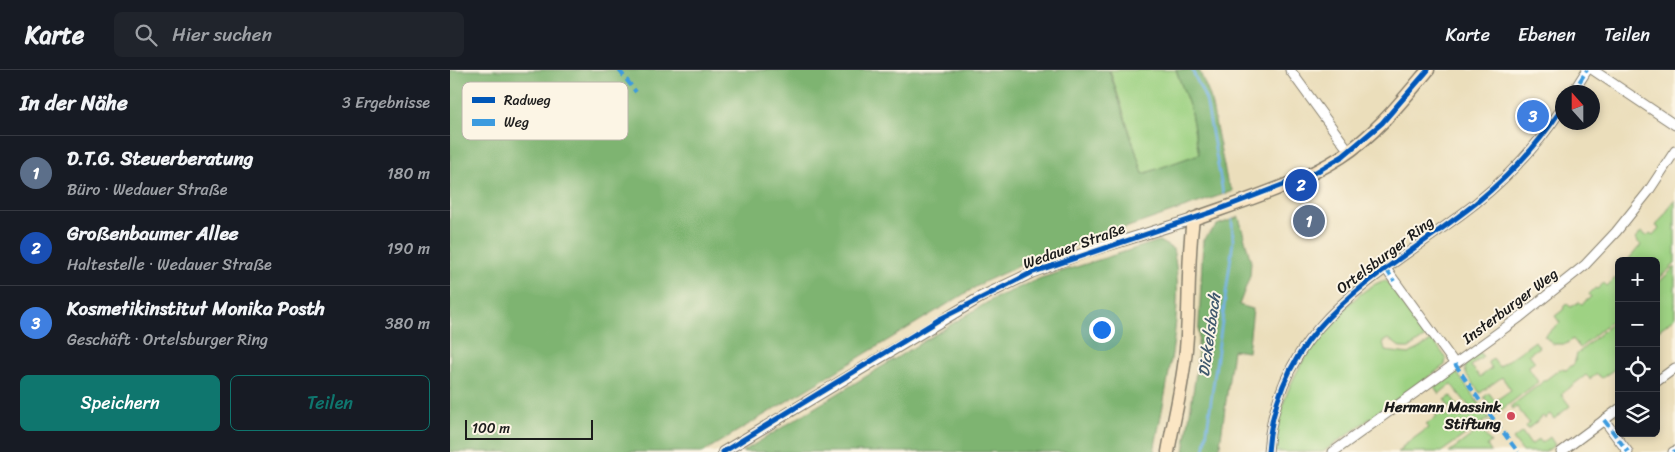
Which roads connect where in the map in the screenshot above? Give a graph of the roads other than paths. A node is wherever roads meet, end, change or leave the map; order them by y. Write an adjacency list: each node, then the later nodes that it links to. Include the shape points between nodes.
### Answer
1 (1290, 70): 8 (street)
2 (1428, 70): 8 (main road, Wedauer Straße, via 1382,123)
3 (1587, 70): 5 (street)
4 (1593, 70): 7 (street)
5 (1577, 85)
6 (1555, 118): 11 (street, Ortelsburger Ring, via 1538,142 1495,186)
7 (1675, 125)
8 (1349, 151): 10 (main road, Wedauer Straße, via 1316,172)
9 (1675, 151): 12 (street, Insterburger Weg, via 1648,192 1585,265 1559,288)
10 (1193, 219): 17 (street, Wedauer Straße, via 1040,269 981,297); 18 (main road, via 1186,353)
11 (1386, 269): 12 (street); 19 (street, Ortelsburger Ring, via 1337,307 1319,326 1298,357 1279,400)
12 (1455, 364): 20 (street, Insterburger Weg)
13 (1675, 368): 14 (street)
14 (1660, 379)
15 (1615, 412): 16 (street)
16 (1604, 420): 21 (street); 22 (street)
17 (723, 452)
18 (1168, 452)
19 (1268, 452)
20 (1333, 452)
21 (1560, 452)
22 (1628, 452)

